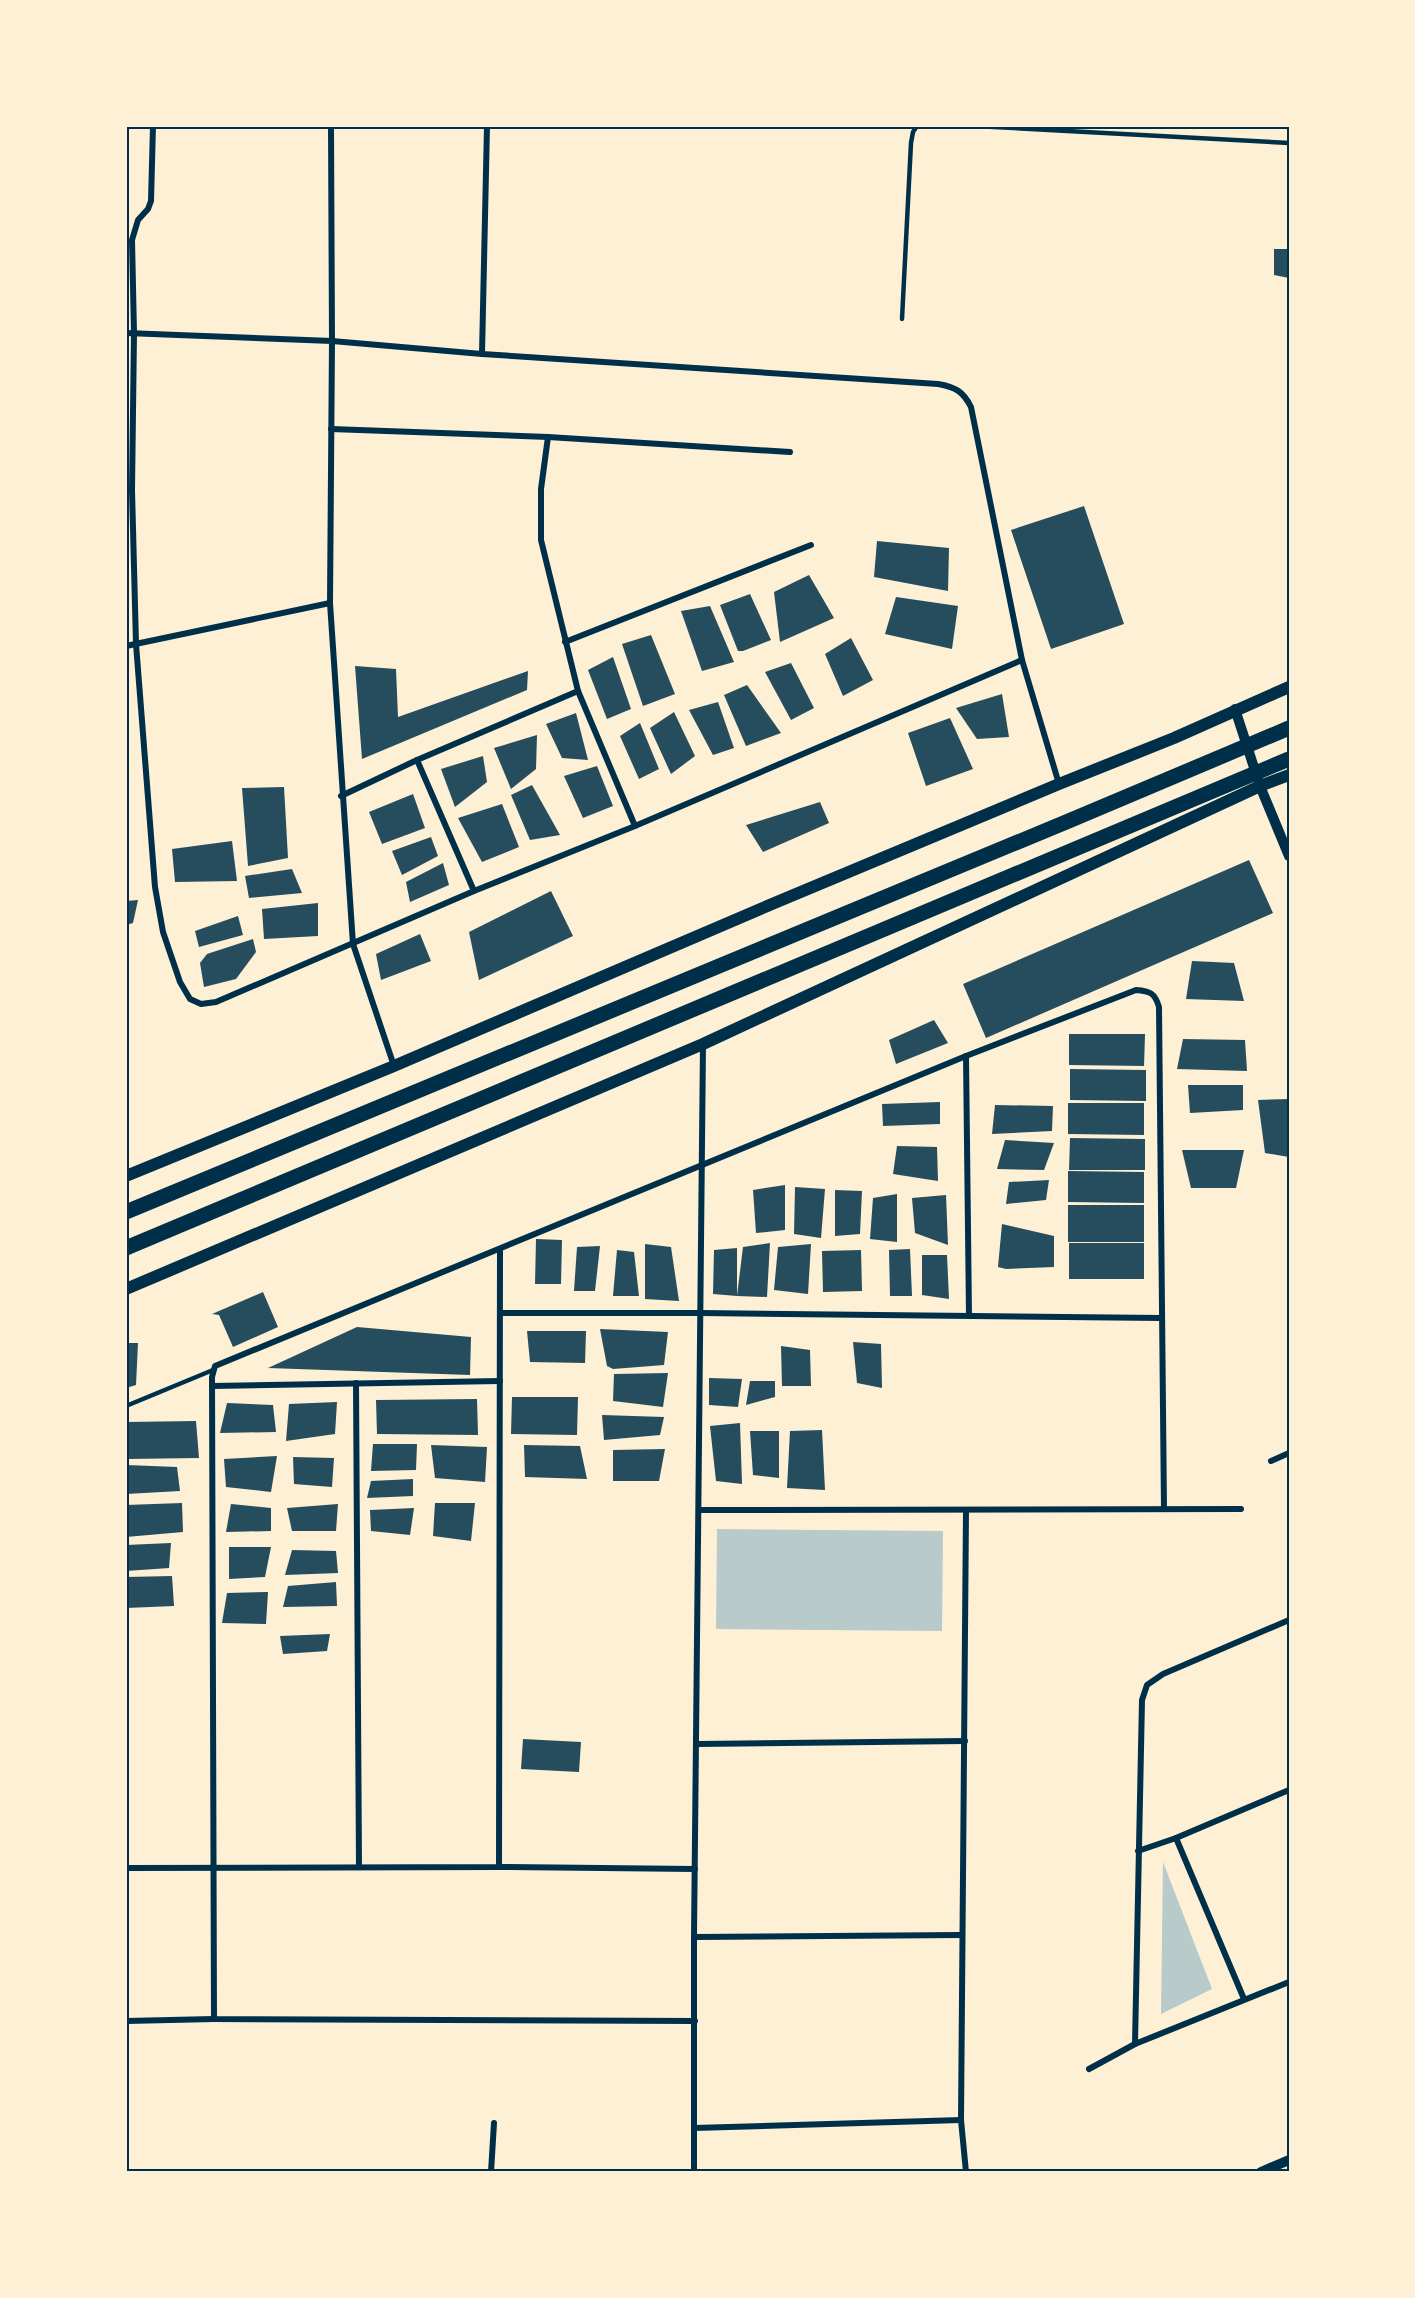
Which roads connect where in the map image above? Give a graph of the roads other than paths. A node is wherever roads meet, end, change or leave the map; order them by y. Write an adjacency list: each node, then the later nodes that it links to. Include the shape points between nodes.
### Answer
1 (153, 126): 8 (street, via 151,201 138,220 132,240)
2 (331, 126): 9 (street)
3 (487, 126): 10 (street)
4 (917, 126): 7 (lane, via 911,143)
5 (975, 126): 6 (lane)
6 (1289, 142)
7 (902, 319)
8 (130, 333): 9 (street); 17 (street)
9 (332, 341): 10 (street); 11 (street)
10 (482, 354): 19 (street, via 955,387 971,407)
11 (331, 429): 12 (street); 15 (street)
12 (548, 437): 13 (street); 16 (street, via 541,489 541,540)
13 (789, 452)
14 (811, 545): 16 (street)
15 (330, 603): 17 (street); 29 (street)
16 (565, 642): 21 (street)
17 (136, 644): 18 (street); 33 (street, via 154,888 163,932 190,999 201,1004 216,1002)
18 (126, 646)
19 (1022, 660): 27 (street); 30 (street)
20 (1289, 687): 22 (main road)
21 (578, 691): 25 (street); 30 (street)
22 (1235, 709): 27 (main road); 28 (street)
23 (1289, 728): 39 (highway)
24 (1289, 759): 40 (highway)
25 (417, 760): 29 (street); 32 (street)
26 (1289, 775): 28 (main road)
27 (1059, 784): 36 (main road)
28 (1260, 786): 31 (street); 34 (main road)
29 (341, 796): 33 (street)
30 (635, 826): 32 (street)
31 (1289, 856)
32 (474, 891): 33 (street)
33 (353, 944): 36 (street)
34 (703, 1044): 37 (street); 42 (main road)
35 (966, 1056): 37 (street); 45 (street); 46 (street, via 1136,990 1156,996)
36 (394, 1066): 38 (main road)
37 (701, 1167): 41 (street); 44 (street)
38 (126, 1176)
39 (126, 1212)
40 (126, 1248)
41 (500, 1250): 43 (street); 47 (street)
42 (126, 1289)
43 (500, 1313): 44 (street); 48 (street)
44 (700, 1313): 45 (street); 56 (street)
45 (969, 1316): 46 (street)
46 (1161, 1318): 54 (street)
47 (213, 1370): 50 (street); 51 (lane)
48 (500, 1381): 49 (street); 65 (street)
49 (356, 1383): 50 (street); 64 (street)
50 (212, 1386): 67 (street)
51 (126, 1406)
52 (1289, 1453): 53 (street)
53 (1271, 1461)
54 (1164, 1509): 55 (street); 57 (street)
55 (1241, 1509)
56 (699, 1510): 57 (street); 60 (street)
57 (966, 1510): 59 (street)
58 (1289, 1620): 63 (street, via 1146,1685 1142,1700)
59 (965, 1742): 60 (street); 69 (street)
60 (696, 1744): 68 (street)
61 (1289, 1790): 62 (street)
62 (1176, 1838): 63 (street); 72 (street)
63 (1138, 1851): 76 (street)
64 (359, 1867): 65 (street); 67 (street)
65 (499, 1867): 68 (street)
66 (126, 1868): 67 (street)
67 (212, 1868): 73 (street)
68 (695, 1869): 70 (street)
69 (961, 1935): 70 (street); 78 (street)
70 (694, 1937): 75 (street)
71 (1289, 1982): 72 (street)
72 (1244, 2000): 76 (street)
73 (214, 2019): 74 (street); 75 (street)
74 (126, 2020)
75 (695, 2021): 80 (street)
76 (1135, 2044): 77 (street)
77 (1089, 2069)
78 (961, 2120): 80 (street); 84 (street)
79 (494, 2123): 82 (street)
80 (694, 2128): 83 (street)
81 (1289, 2160): 85 (street)
82 (491, 2172)
83 (694, 2172)
84 (966, 2172)
85 (1261, 2172)

